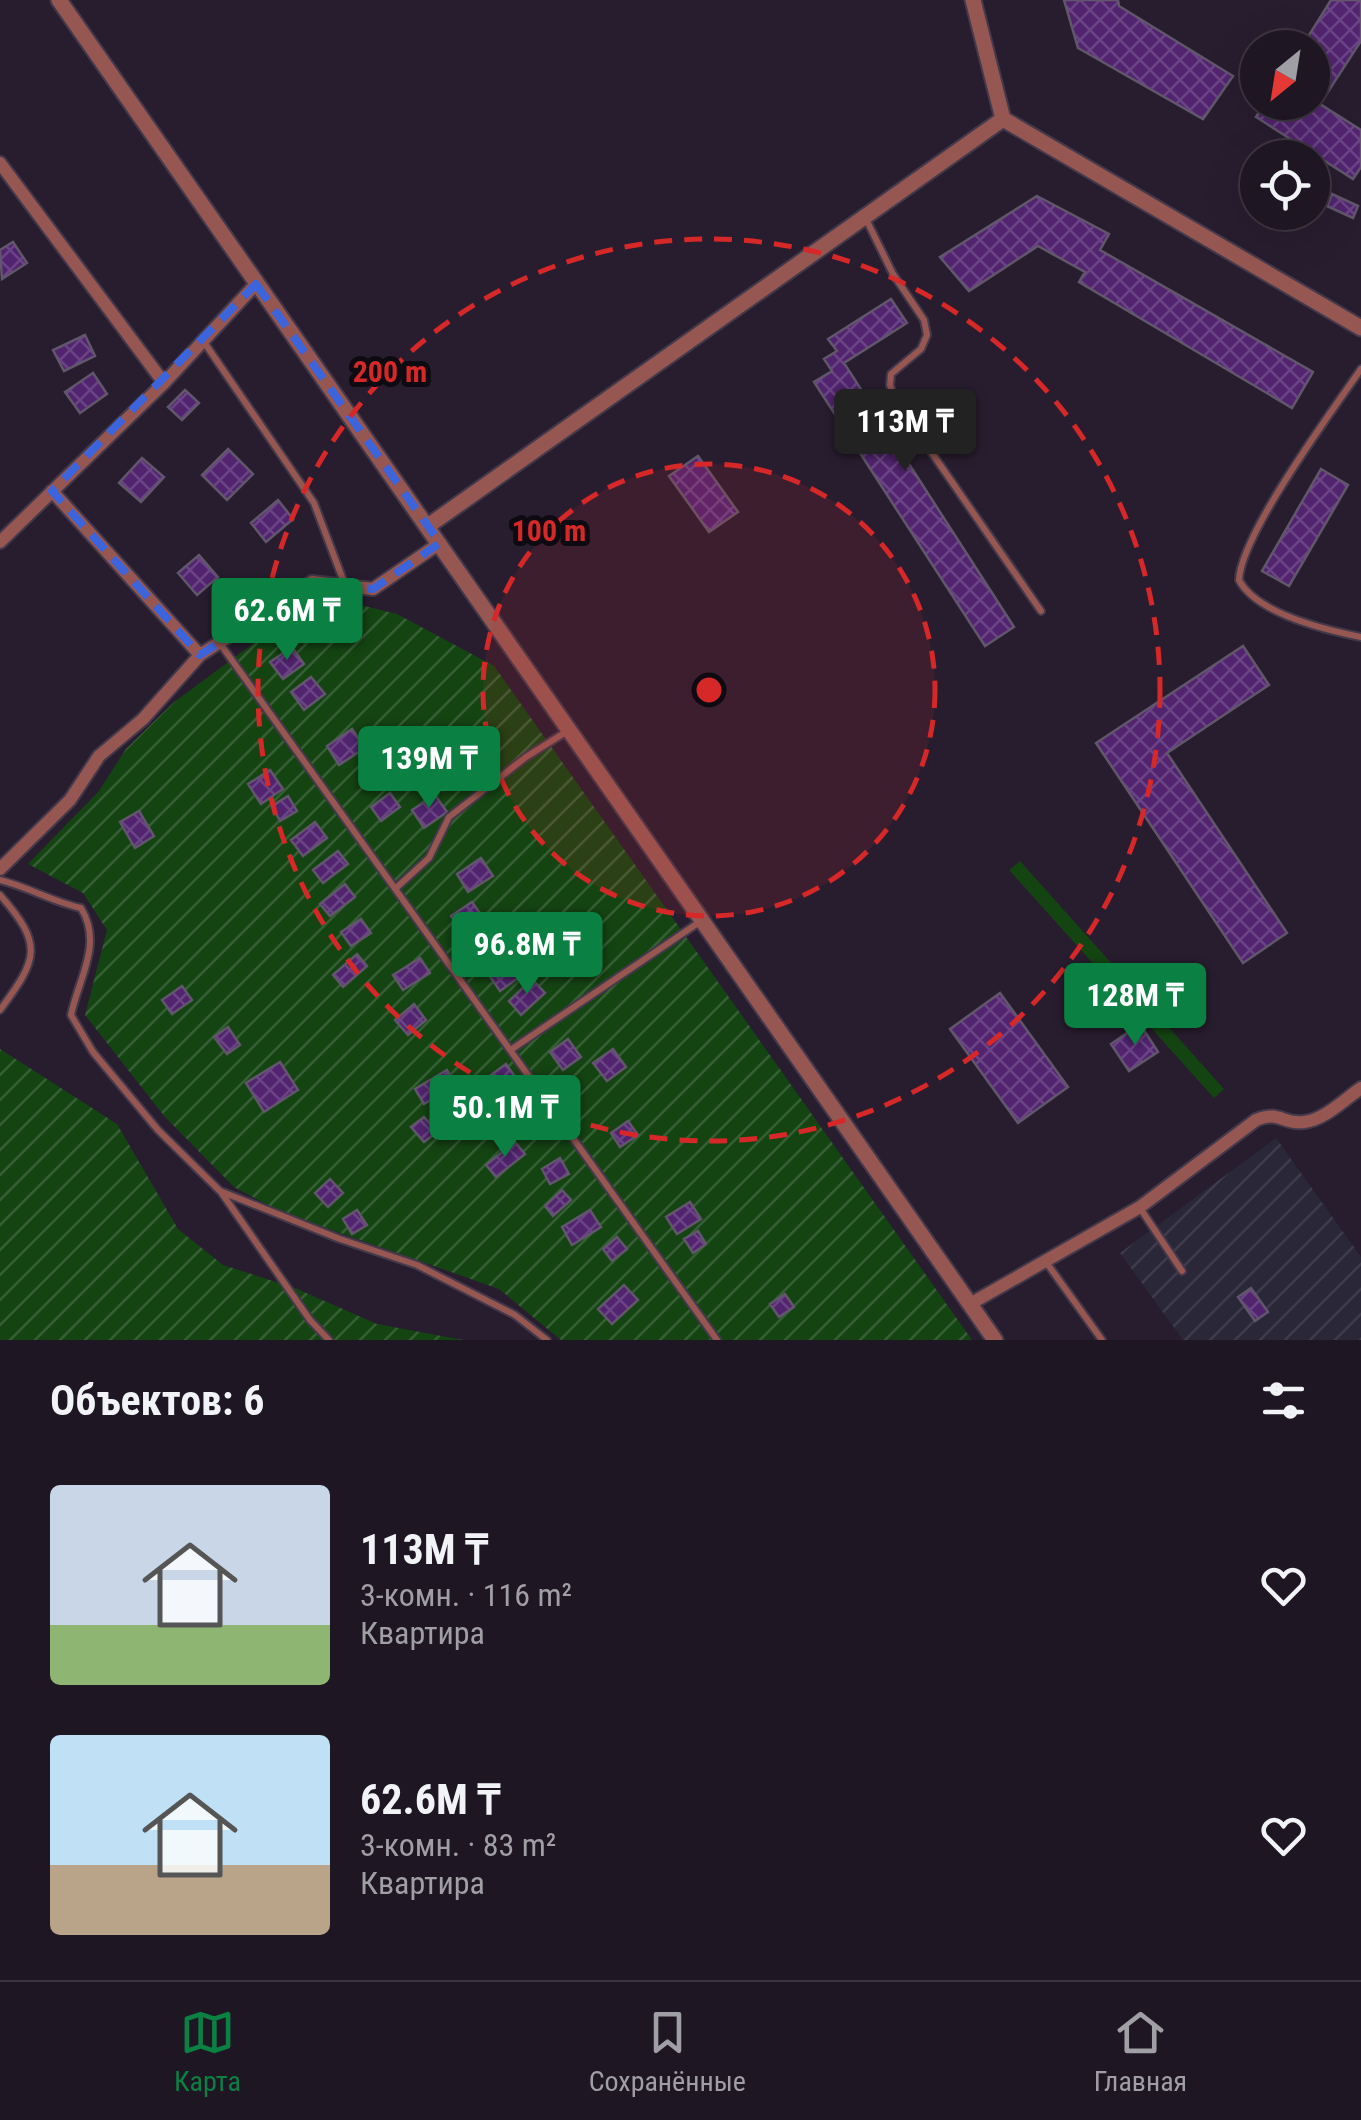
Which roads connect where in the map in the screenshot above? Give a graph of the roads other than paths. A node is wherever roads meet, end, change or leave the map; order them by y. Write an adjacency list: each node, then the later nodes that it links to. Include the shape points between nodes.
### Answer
1 (60, 0): 6 (street)
2 (973, 0): 3 (street)
3 (1002, 118): 5 (street); 7 (street)
4 (0, 163): 10 (street)
5 (864, 216): 12 (street); 16 (lane, via 927,335 921,349 891,374 894,398)
6 (256, 284): 8 (street); 12 (street)
7 (1361, 328)
8 (203, 340): 10 (street); 15 (lane, via 314,504)
9 (1361, 369): 17 (lane, via 1257,531 1240,580 1254,598 1316,628)
10 (164, 383): 11 (street)
11 (52, 491): 13 (street); 19 (street)
12 (428, 526): 14 (street)
13 (0, 542)
14 (440, 543): 15 (street, via 373,589); 20 (street)
15 (346, 586): 18 (street, via 312,582)
16 (1041, 611)
17 (1361, 637)
18 (218, 642): 19 (street); 22 (lane)
19 (200, 655): 21 (street, via 143,719 98,756)
20 (569, 730): 22 (lane, via 449,816 428,858); 23 (street)
21 (0, 883): 24 (lane, via 32,940 29,966); 27 (lane, via 81,908 92,925 91,951 71,1015 92,1052 147,1117)
22 (396, 888): 25 (lane)
23 (702, 920): 25 (lane); 31 (street)
24 (0, 1010)
25 (512, 1048): 34 (lane)
26 (1361, 1088): 28 (street, via 1302,1123 1278,1114 1256,1120)
27 (220, 1191): 32 (lane); 33 (lane, via 417,1265 515,1315)
28 (1140, 1207): 29 (street); 30 (lane)
29 (1045, 1261): 31 (street); 36 (lane)
30 (1182, 1271)
31 (970, 1304): 35 (street)
32 (329, 1340)
33 (547, 1340)
34 (717, 1340)
35 (995, 1340)
36 (1102, 1340)

